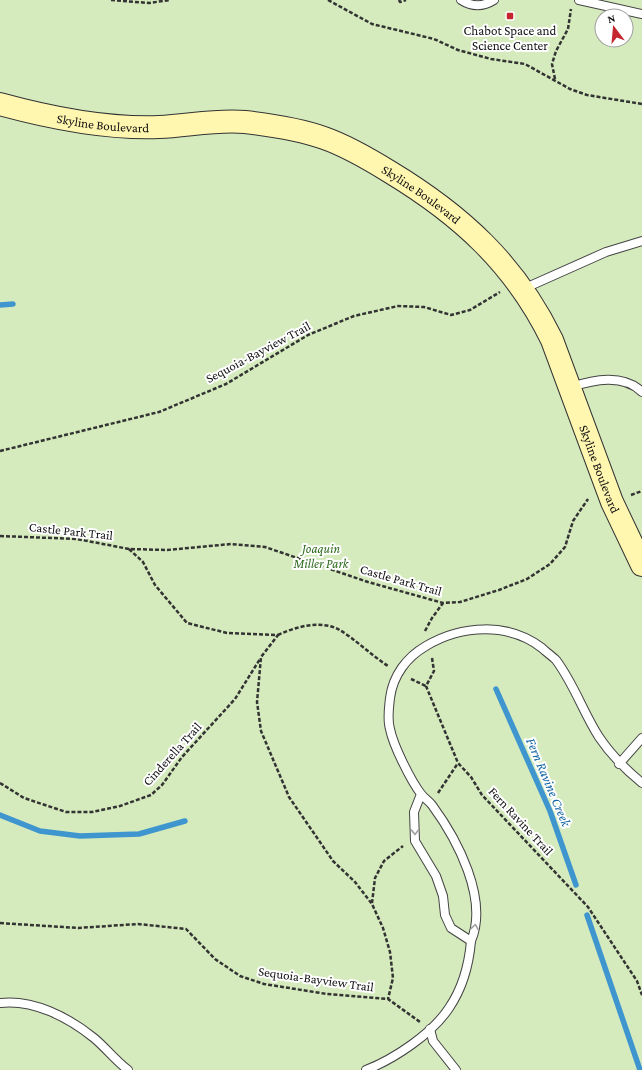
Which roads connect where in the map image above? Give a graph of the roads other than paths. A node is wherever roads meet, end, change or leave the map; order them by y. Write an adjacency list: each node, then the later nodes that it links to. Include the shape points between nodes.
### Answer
1 (461, 0): 2 (lane, via 473,5)
2 (494, 0)
3 (579, 0): 4 (lane)
4 (642, 14)
5 (0, 104): 7 (main road, Skyline Boulevard, via 38,114 100,124 158,127 244,122 295,130 324,138 380,166 443,206 475,234)
6 (642, 241): 7 (lane, via 606,252)
7 (523, 289): 8 (main road, Skyline Boulevard, via 552,340)
8 (570, 387): 9 (lane, via 606,379 621,381); 10 (main road, Skyline Boulevard, via 612,502)
9 (642, 392)
10 (642, 565)
11 (642, 738): 12 (lane)
12 (619, 764): 13 (lane); 14 (lane, via 599,736 555,659 520,635 494,629 470,630 427,645 410,657 398,672 391,689 389,728 396,748)
13 (642, 783)
14 (421, 794): 15 (lane, one-way to 14, via 476,930 477,915 474,891 466,865 445,824); 15 (lane, one-way to 15, via 414,812 415,841 436,876 443,896 445,915 452,928)
15 (471, 942): 17 (lane, via 470,960 460,986 449,1008)
16 (0, 1003): 18 (lane, via 13,1001 58,1014 93,1038)
17 (430, 1029): 19 (lane, via 391,1058); 20 (lane, via 434,1041)
18 (123, 1068)
19 (366, 1070)
20 (456, 1070)

